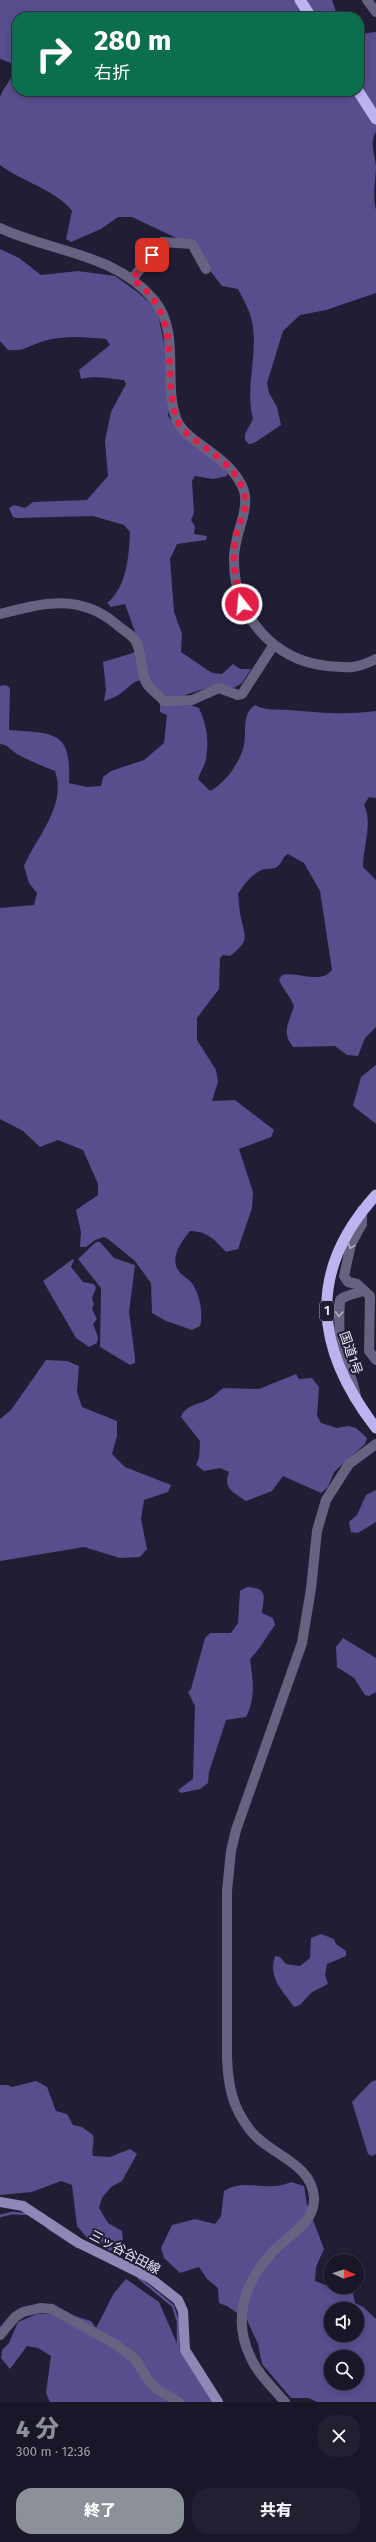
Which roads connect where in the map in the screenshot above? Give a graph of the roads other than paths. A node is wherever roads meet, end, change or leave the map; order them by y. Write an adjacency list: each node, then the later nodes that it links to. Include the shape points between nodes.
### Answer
1 (300, 0): 3 (highway)
2 (367, 0): 4 (street)
3 (308, 12)
4 (376, 12)
5 (361, 96): 6 (highway)
6 (376, 120)
7 (0, 228): 9 (street, via 48,246 91,257)
8 (206, 269): 9 (street, via 192,244 162,242)
9 (132, 279): 11 (street, via 155,301 166,324 173,402 181,428 221,458 243,488 245,509 236,534 234,550 237,584 242,604 250,618)
10 (0, 614): 11 (street, via 41,603 63,603 86,606 106,616 134,639 146,683 164,701 192,700 219,688 242,694)
11 (273, 646): 12 (street, via 286,654 320,665 355,668)
12 (376, 660)
13 (376, 1195): 14 (highway, 国道1号 / 1)
14 (362, 1210): 15 (street, one-way to 15, via 362,1224 351,1244 344,1276 348,1282 357,1284); 17 (highway, 国道1号 / 1, via 337,1252 327,1292 329,1335 343,1377)
15 (362, 1291): 16 (street, via 370,1296 369,1352); 17 (street, one-way to 17, via 346,1295 340,1300 339,1318 343,1355 353,1379)
16 (376, 1360)
17 (357, 1403): 18 (highway, 国道1号 / 1)
18 (376, 1428)
19 (376, 1444): 24 (street, via 350,1464 324,1506 317,1531 302,1643 243,1806 234,1837 227,1891 228,2083 232,2100 251,2131 300,2168 309,2178 314,2200 312,2213 302,2226 264,2261 250,2283 241,2310 249,2356)
20 (0, 2202): 23 (main road, 三ッ谷谷田線, via 24,2206 79,2243 150,2278 178,2300 183,2311 185,2350)
21 (0, 2335): 22 (street, via 15,2317 23,2312 40,2308 52,2309 115,2344 135,2359 158,2390)
22 (179, 2402)
23 (218, 2402)
24 (285, 2402)

